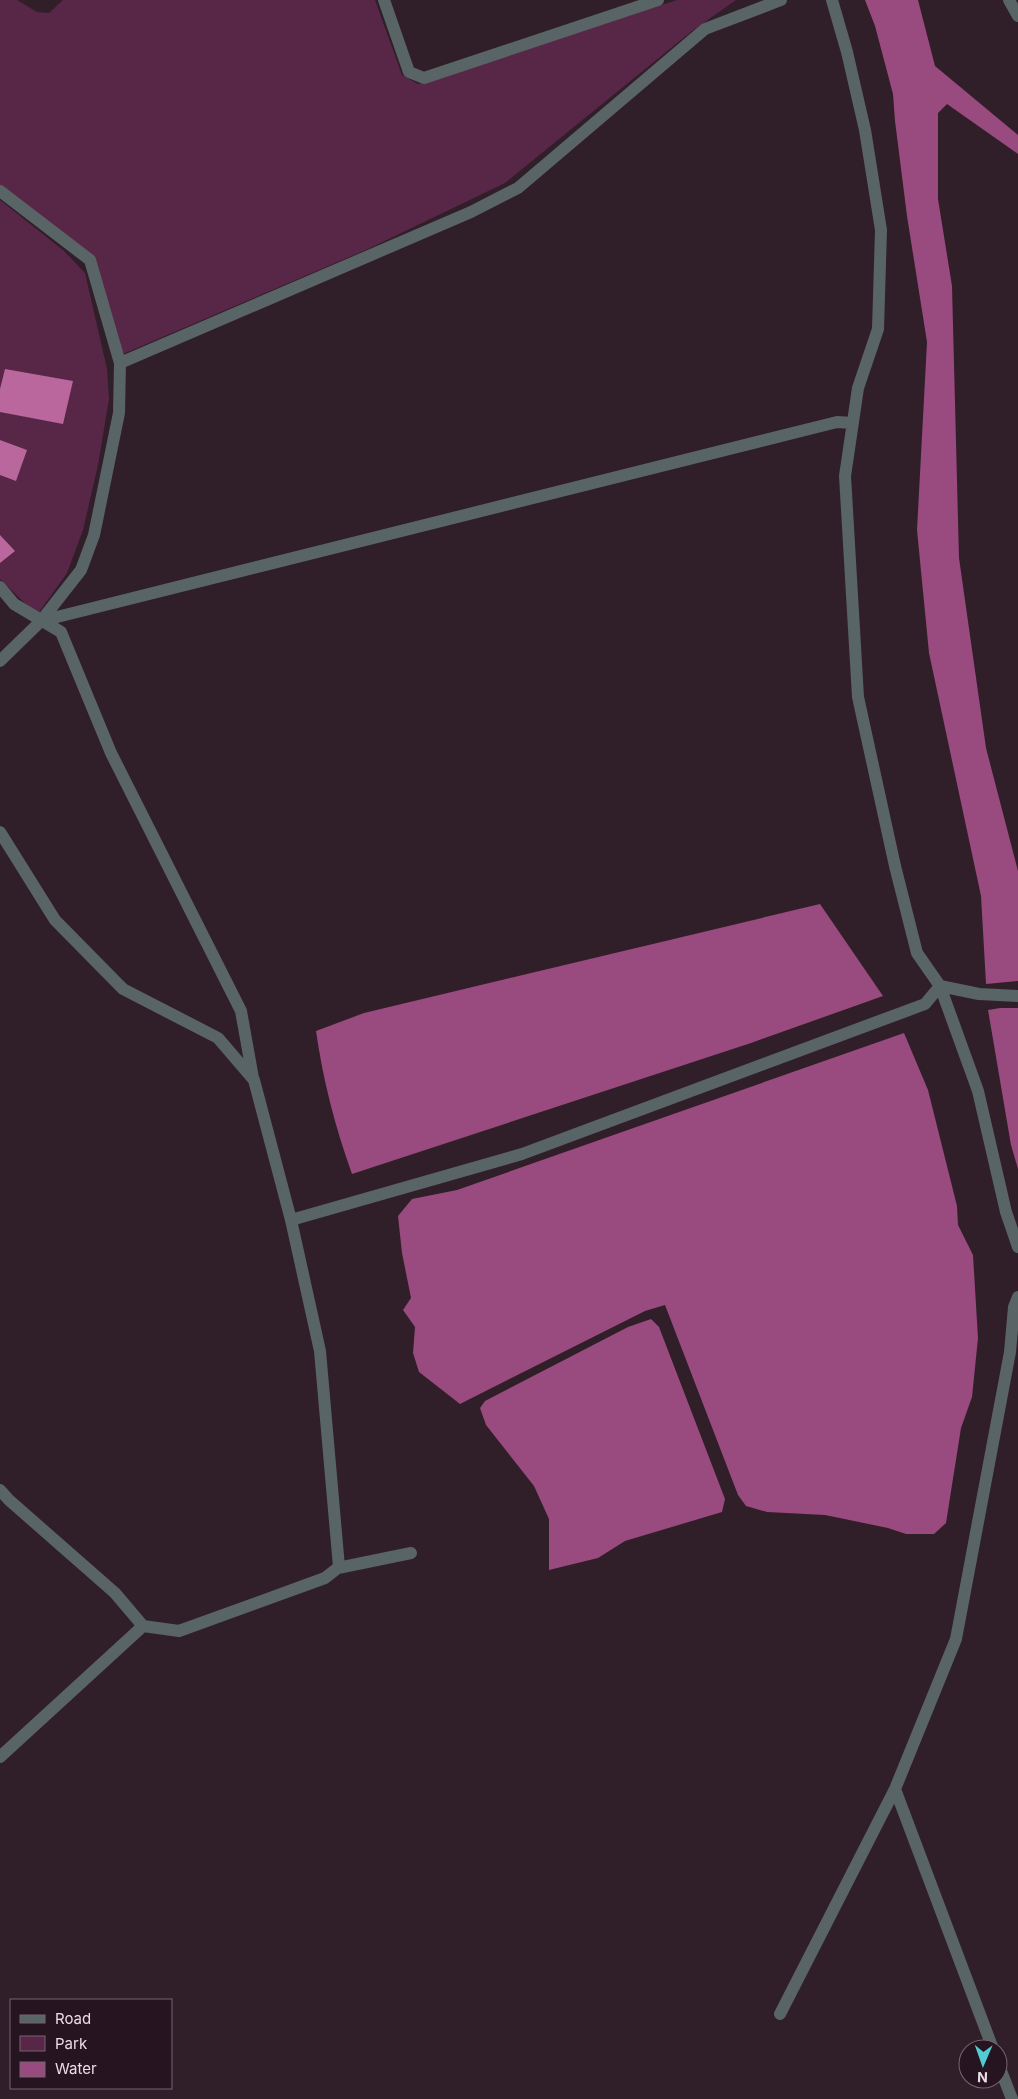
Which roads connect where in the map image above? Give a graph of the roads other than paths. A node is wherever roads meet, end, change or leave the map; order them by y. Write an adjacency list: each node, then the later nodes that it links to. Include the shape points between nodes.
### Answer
1 (384, 0): 2 (street, via 409,72 424,78)
2 (658, 0)
3 (780, 0): 8 (street, via 705,28 518,188 471,212)
4 (832, 0): 9 (street, via 865,130 881,230 878,329 858,388)
5 (1009, 0): 6 (street)
6 (1018, 16)
7 (0, 191): 8 (street, via 90,260)
8 (120, 362): 11 (street, via 119,413 94,535 81,570)
9 (853, 424): 11 (street, via 837,422); 14 (street, via 845,476 858,697 917,953)
10 (0, 587): 11 (street, via 14,604)
11 (40, 621): 12 (street); 16 (street, via 61,632 111,753 241,1011)
12 (0, 662)
13 (0, 832): 16 (street, via 55,920 123,989 218,1038)
14 (940, 986): 15 (street, via 979,994); 17 (street, via 925,1004 522,1154); 18 (street, via 978,1091 1006,1212)
15 (1018, 996)
16 (254, 1080): 17 (street)
17 (292, 1220): 22 (street, via 320,1351)
18 (1018, 1247)
19 (1018, 1297): 25 (street, via 956,1639)
20 (3, 1499): 23 (street, via 115,1593)
21 (411, 1553): 22 (street)
22 (338, 1568): 23 (street, via 325,1578 179,1631)
23 (143, 1626): 24 (street)
24 (0, 1757)
25 (895, 1789): 26 (street); 27 (street)
26 (780, 2014)
27 (989, 2039)

